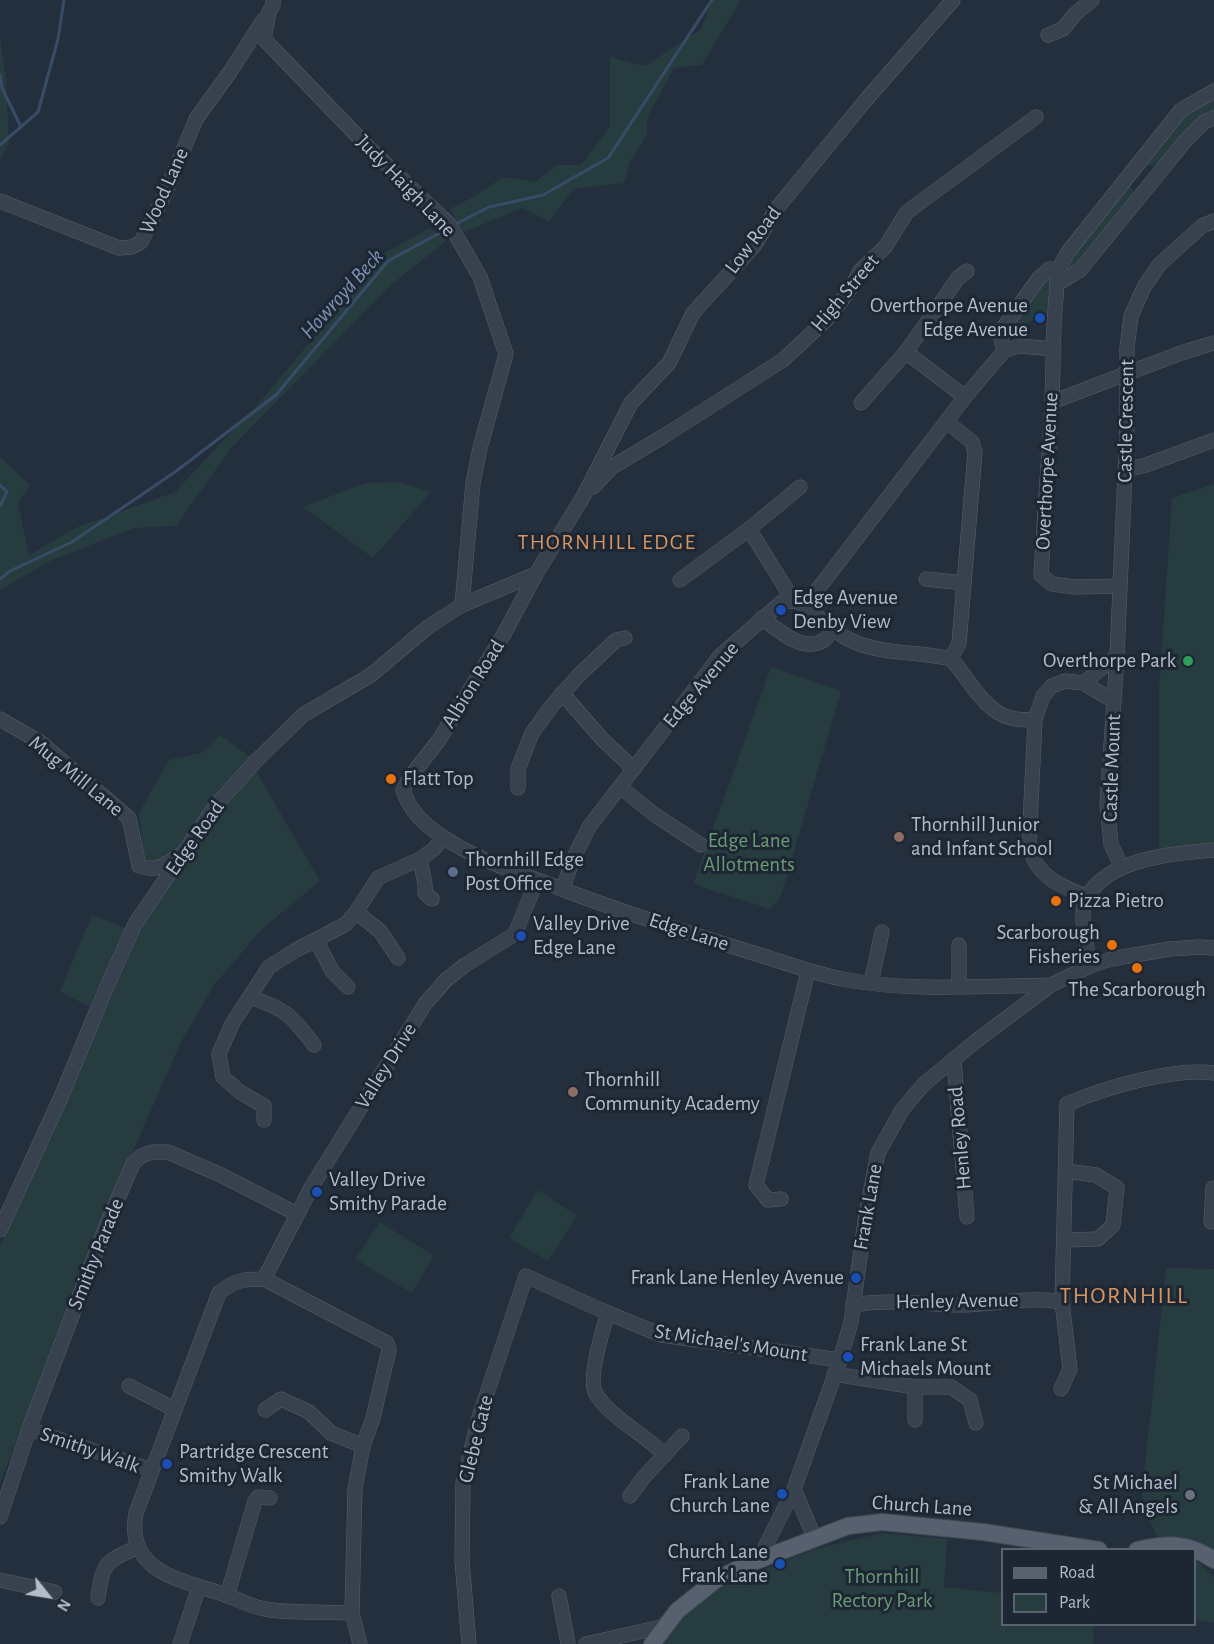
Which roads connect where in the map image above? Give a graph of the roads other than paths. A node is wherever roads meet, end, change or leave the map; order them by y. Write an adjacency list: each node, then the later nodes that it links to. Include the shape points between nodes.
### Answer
1 (952, 0): 26 (street, Low Road, via 777,208 754,246 693,313 669,363 631,403)
2 (1092, 0): 4 (street, via 1063,29)
3 (273, 4): 5 (street)
4 (1048, 35)
5 (259, 38): 9 (street, Wood Lane, via 196,119 141,242 119,248); 34 (street, Judy Haigh Lane, via 450,225 480,277 506,354 473,483)
6 (1214, 91): 11 (street, Overthorpe Avenue, via 1181,110 1068,252)
7 (1035, 117): 26 (street, High Street, via 907,212 885,247 860,271 827,319 783,360 612,467)
8 (1214, 118): 13 (street, via 1204,122 1186,140 1080,270)
9 (0, 201)
10 (1214, 221): 18 (street, Castle Crescent, via 1178,246 1144,287 1131,316)
11 (1058, 270): 13 (street, Overthorpe Avenue); 16 (street, via 1049,269 1039,278 1003,328 1000,335)
12 (967, 271): 17 (street)
13 (1057, 284): 15 (street, Overthorpe Avenue)
14 (1214, 343): 18 (street)
15 (1054, 349): 16 (street, via 1019,346); 20 (street, Overthorpe Avenue)
16 (1004, 351): 19 (street, Edge Avenue)
17 (906, 352): 19 (street); 21 (street)
18 (1127, 374): 20 (street); 24 (street, Castle Crescent)
19 (965, 397): 22 (street, Edge Avenue)
20 (1052, 402): 32 (street, Overthorpe Avenue, via 1041,575 1052,584)
21 (861, 403)
22 (947, 422): 31 (street, via 972,442 975,452); 33 (street, Edge Avenue)
23 (1214, 440): 24 (street)
24 (1125, 470): 32 (street, Castle Crescent)
25 (800, 487): 27 (street)
26 (583, 497): 28 (street, Albion Road)
27 (749, 529): 30 (street); 33 (street)
28 (536, 574): 34 (street, Edge Road); 48 (street, Albion Road, via 504,634)
29 (926, 579): 31 (street)
30 (680, 580)
31 (964, 583): 39 (street, via 959,643)
32 (1120, 586): 38 (street, Castle Crescent)
33 (799, 603): 35 (street, Edge Avenue, via 782,602); 36 (street)
34 (462, 605): 52 (street, Edge Road, via 371,675 303,715 216,805)
35 (762, 618): 36 (street, via 788,637 808,643 823,640); 45 (street, Edge Avenue, via 720,656)
36 (834, 628): 39 (street, via 849,640 880,650)
37 (625, 638): 41 (street, via 616,640)
38 (1118, 656): 40 (street); 42 (street, Castle Mount)
39 (951, 659): 44 (street, via 992,707 1010,718)
40 (1083, 683): 42 (street, Castle Mount); 44 (street, via 1065,681 1052,686 1043,696)
41 (562, 693): 45 (street); 47 (street, via 532,733 518,769)
42 (1114, 701): 54 (street, Castle Mount, via 1107,804 1112,844)
43 (0, 719): 52 (street, Mug Mill Lane, via 40,742 129,818 139,866 150,870 162,867)
44 (1035, 720): 57 (street, via 1029,845 1032,858 1044,874)
45 (634, 769): 46 (street, Edge Avenue)
46 (620, 787): 50 (street); 56 (street, Edge Avenue, via 589,827)
47 (518, 788)
48 (403, 790): 49 (street, Edge Lane, via 414,813)
49 (443, 837): 53 (street); 55 (street, Edge Lane)
50 (700, 845)
51 (1214, 850): 54 (street, via 1159,856)
52 (185, 852): 85 (street, Edge Road, via 135,924)
53 (420, 859): 58 (street, via 425,893); 59 (street, via 378,878)
54 (1122, 868): 57 (street, via 1092,887)
55 (537, 880): 56 (street, Edge Lane); 82 (street, Valley Drive, via 515,933 465,965 425,1004)
56 (563, 889): 66 (street, Edge Lane)
57 (1088, 897): 65 (street, via 1083,916)
58 (432, 899)
59 (356, 912): 61 (street, via 345,924); 64 (street, via 380,931)
60 (882, 932): 67 (street)
61 (316, 940): 71 (street, via 332,971); 72 (street, via 269,967)
62 (959, 945): 70 (street)
63 (1214, 948): 65 (street, Frank Lane, via 1170,949)
64 (398, 958)
65 (1090, 966): 69 (street, Frank Lane)
66 (808, 971): 67 (street, Edge Lane); 80 (street, via 756,1185 768,1200)
67 (871, 983): 70 (street, Edge Lane)
68 (1009, 985): 69 (street, Edge Lane); 70 (street, Edge Lane); 73 (street)
69 (1051, 985): 73 (street, Frank Lane)
70 (959, 986)
71 (348, 987)
72 (250, 997): 74 (street, via 276,1006 292,1017); 77 (street, via 219,1054 223,1077)
73 (1018, 1008): 75 (street, Frank Lane)
74 (314, 1045)
75 (954, 1060): 83 (street, Henley Road); 90 (street, Frank Lane, via 924,1084 902,1110 878,1153)
76 (1214, 1073): 78 (street, via 1200,1071 1154,1078 1095,1092 1067,1104)
77 (268, 1109)
78 (1066, 1171): 86 (street); 86 (street, via 1096,1175 1117,1188 1113,1225 1098,1239)
79 (1213, 1188): 81 (street)
80 (781, 1199)
81 (1213, 1205): 84 (street)
82 (297, 1214): 88 (street, Valley Drive); 101 (street, Smithy Parade, via 168,1152 141,1155 133,1164 108,1221)
83 (967, 1217)
84 (1211, 1222)
85 (0, 1230)
86 (1064, 1240): 89 (street)
87 (526, 1276): 91 (street, St Michael's Mount); 128 (street, Glebe Gate, via 479,1417 463,1484 462,1561)
88 (264, 1279): 97 (street, via 241,1279 219,1293); 103 (street, via 387,1343 389,1350)
89 (1062, 1302): 90 (street, Henley Avenue, via 1046,1299 964,1305 872,1301); 96 (street, via 1070,1369)
90 (853, 1305): 92 (street, Frank Lane)
91 (609, 1313): 92 (street, St Michael's Mount, via 661,1335); 104 (street, via 593,1376 595,1391 609,1409)
92 (840, 1360): 93 (street, Frank Lane)
93 (834, 1374): 95 (street); 106 (street, Frank Lane)
94 (129, 1386): 97 (street)
95 (915, 1387): 99 (street); 100 (street, via 951,1387 970,1400)
96 (1061, 1389)
97 (174, 1409): 105 (street)
98 (264, 1410): 103 (street, via 281,1399 309,1412 331,1433)
99 (915, 1420)
100 (976, 1422)
101 (29, 1429): 105 (street, Smithy Walk); 109 (street, Smithy Parade)
102 (682, 1436): 104 (street)
103 (363, 1446): 124 (street, via 355,1488)
104 (665, 1455): 107 (street)
105 (152, 1470): 111 (street, via 136,1513)
106 (794, 1489): 110 (street); 117 (street, Frank Lane)
107 (630, 1496)
108 (270, 1498): 121 (street, via 258,1497 253,1505)
109 (0, 1517)
110 (815, 1539): 112 (main road, Church Lane, via 848,1526 882,1522); 117 (main road, Church Lane)
111 (138, 1547): 119 (street, via 158,1570); 123 (street, via 108,1563)
112 (1086, 1548)
113 (1146, 1548): 114 (main road)
114 (1191, 1548)
115 (1196, 1550): 116 (main road)
116 (1214, 1560)
117 (753, 1562): 125 (main road, Church Lane, via 717,1578)
118 (0, 1580): 120 (street)
119 (199, 1587): 121 (street); 126 (street)
120 (55, 1592)
121 (226, 1596): 124 (street, via 264,1609)
122 (559, 1596): 129 (street)
123 (98, 1598)
124 (352, 1613): 127 (street)
125 (665, 1626): 130 (street); 131 (main road, Church Lane)
126 (180, 1644)
127 (360, 1644)
128 (469, 1644)
129 (568, 1644)
130 (586, 1644)
131 (652, 1644)

